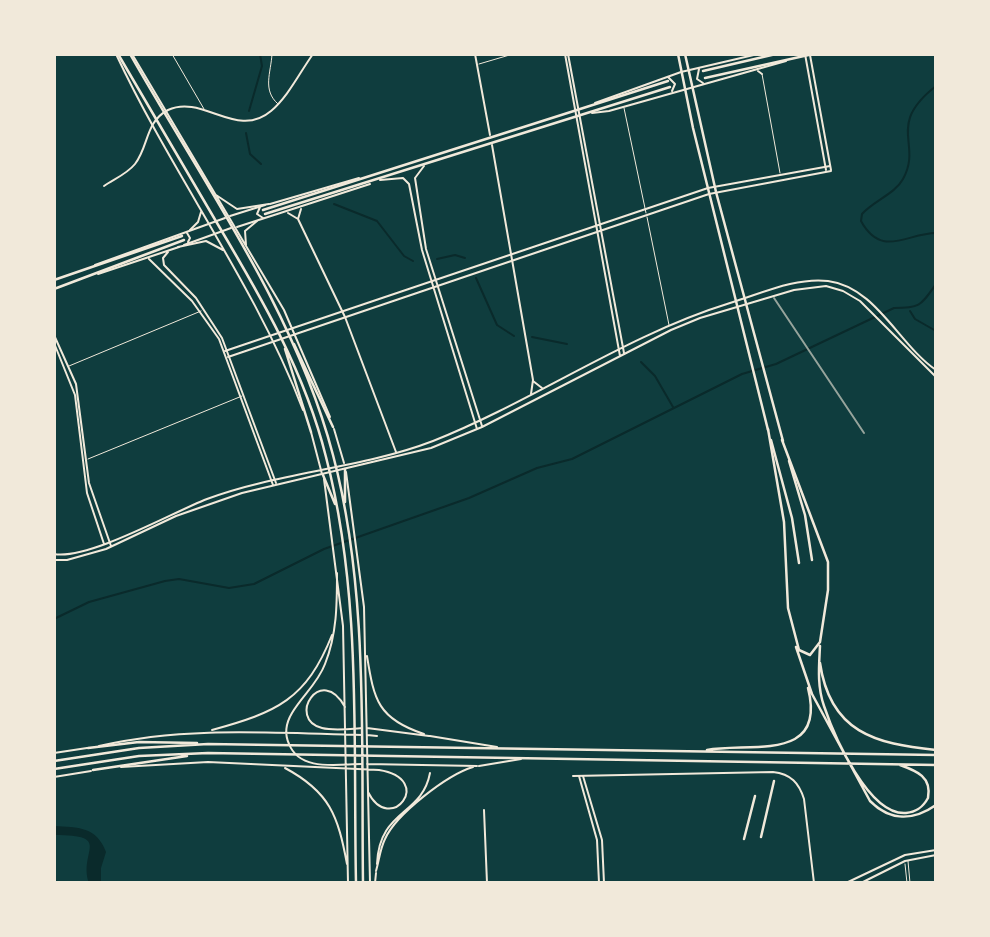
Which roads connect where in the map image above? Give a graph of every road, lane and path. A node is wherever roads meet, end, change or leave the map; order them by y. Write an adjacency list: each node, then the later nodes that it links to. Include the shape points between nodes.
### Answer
1 (117, 54): 53 (main road, via 136,98); 93 (main road, via 271,315)
2 (131, 54): 25 (main road)
3 (172, 54): 30 (street)
4 (272, 54): 28 (street, via 269,91)
5 (313, 54): 28 (main road)
6 (475, 54): 15 (main road)
7 (513, 54): 15 (street)
8 (567, 54): 31 (main road)
9 (678, 54): 19 (main road)
10 (685, 54): 17 (main road)
11 (758, 54): 16 (main road)
12 (776, 54): 16 (main road)
13 (808, 55): 14 (main road); 37 (main road); 38 (main road)
14 (795, 57): 18 (main road); 21 (main road)
15 (477, 65): 34 (main road)
16 (702, 69): 17 (main road); 23 (main road, via 697,76)
17 (688, 71): 19 (main road); 24 (main road)
18 (757, 71): 20 (main road); 23 (main road)
19 (681, 72): 22 (main road); 26 (main road)
20 (762, 74): 40 (street)
21 (705, 78)
22 (668, 79): 27 (main road, via 675,84); 31 (main road)
23 (704, 84): 24 (main road)
24 (692, 86): 26 (main road); 46 (main road)
25 (151, 87): 49 (main road); 71 (main road)
26 (684, 88): 27 (main road); 47 (main road)
27 (671, 89): 29 (main road); 32 (main road)
28 (278, 104): 30 (main road, via 264,116 244,122)
29 (624, 106): 32 (main road); 55 (street)
30 (206, 111): 45 (main road, via 179,107 160,115 133,167)
31 (577, 111): 33 (main road); 34 (main road)
32 (591, 113): 33 (main road)
33 (578, 117): 35 (main road); 63 (main road)
34 (490, 135): 41 (main road)
35 (491, 144): 36 (main road); 73 (main road)
36 (425, 166): 43 (main road); 78 (main road, via 415,180 423,237)
37 (825, 166): 38 (main road); 39 (main road); 40 (main road)
38 (830, 166): 39 (main road, via 831,171)
39 (826, 171): 42 (main road)
40 (780, 172): 42 (street); 46 (main road)
41 (370, 176): 51 (main road); 54 (main road)
42 (781, 178): 48 (main road)
43 (380, 180): 44 (main road); 79 (main road, via 403,178 409,184)
44 (370, 184): 52 (main road); 58 (main road)
45 (104, 186)
46 (714, 186): 47 (main road); 48 (main road)
47 (708, 188): 50 (main road); 55 (main road)
48 (716, 192): 50 (main road); 111 (main road)
49 (215, 193): 51 (main road, via 235,209); 59 (main road)
50 (709, 194): 57 (main road); 109 (main road)
51 (270, 204): 54 (main road)
52 (303, 207): 56 (main road); 60 (main road)
53 (200, 208): 62 (main road); 65 (main road, via 200,220)
54 (262, 208): 58 (main road, via 258,215); 59 (main road)
55 (646, 209): 57 (street); 63 (main road)
56 (283, 213): 58 (main road); 60 (main road)
57 (647, 214): 66 (main road); 86 (street)
58 (264, 216): 61 (main road)
59 (228, 217): 62 (main road); 64 (main road)
60 (298, 219): 84 (main road)
61 (257, 221): 64 (main road); 71 (main road, via 244,233)
62 (209, 223): 65 (main road); 67 (main road)
63 (598, 225): 66 (main road); 73 (main road)
64 (234, 228): 67 (main road); 71 (main road)
65 (190, 230): 68 (main road)
66 (599, 230): 75 (main road); 89 (main road); 92 (main road)
67 (215, 234): 68 (main road); 72 (main road)
68 (183, 238): 69 (main road); 76 (main road); 77 (main road)
69 (178, 247): 70 (main road); 72 (main road, via 206,241)
70 (170, 250): 74 (main road); 90 (main road, via 163,258 164,265 195,298)
71 (246, 250): 91 (main road); 106 (main road, via 284,310)
72 (226, 253): 110 (main road, via 281,357)
73 (511, 255): 75 (main road); 78 (main road)
74 (145, 259): 76 (main road); 83 (main road, via 156,263)
75 (512, 260): 80 (main road); 100 (main road)
76 (83, 278): 82 (main road)
77 (56, 280)
78 (436, 280): 79 (main road); 80 (main road)
79 (432, 281): 81 (main road); 84 (main road)
80 (437, 285): 81 (main road); 104 (main road)
81 (433, 287): 85 (main road); 105 (main road)
82 (54, 290)
83 (201, 311): 90 (main road); 97 (street)
84 (343, 312): 85 (main road); 90 (main road)
85 (345, 317): 95 (main road); 112 (main road)
86 (669, 325): 89 (main road); 98 (main road, via 803,282 836,283 864,297)
87 (54, 335): 97 (main road)
88 (54, 343): 121 (main road, via 75,395 87,493)
89 (623, 349): 92 (main road); 94 (main road)
90 (227, 351): 95 (main road)
91 (297, 351): 106 (main road); 118 (main road, via 333,453)
92 (619, 351): 96 (main road); 101 (main road)
93 (288, 354): 110 (main road); 119 (main road, via 326,456)
94 (624, 354): 96 (main road); 99 (main road, via 700,318 805,288 835,288 860,301)
95 (230, 356): 102 (main road); 116 (main road)
96 (620, 356): 107 (main road)
97 (69, 366): 113 (main road, via 79,395)
98 (936, 370)
99 (936, 377)
100 (533, 380): 101 (main road, via 538,387); 103 (main road)
101 (548, 387): 103 (main road)
102 (242, 396): 113 (street); 116 (main road)
103 (530, 396): 104 (main road)
104 (480, 421): 105 (main road); 107 (main road)
105 (475, 423): 108 (main road); 112 (main road)
106 (333, 427): 114 (main road)
107 (482, 427): 108 (main road)
108 (477, 429): 117 (main road, via 399,458)
109 (768, 429): 128 (main road); 130 (main road, via 784,522)
110 (312, 432): 115 (main road)
111 (782, 440): 126 (main road, via 805,515); 131 (main road, via 828,562)
112 (396, 452): 116 (main road)
113 (86, 460): 120 (main road, via 91,492)
114 (345, 469): 118 (main road); 132 (main road, via 361,568)
115 (323, 475): 119 (main road); 127 (main road)
116 (273, 479): 117 (main road); 120 (main road, via 174,512)
117 (275, 485): 122 (main road, via 176,516)
118 (344, 509): 178 (main road, via 358,643)
119 (338, 511): 177 (main road, via 351,658)
120 (109, 542): 121 (main road); 122 (main road)
121 (104, 544): 123 (main road); 124 (main road, via 67,555)
122 (111, 547): 123 (main road)
123 (106, 549): 125 (main road)
124 (54, 554)
125 (54, 560)
126 (812, 560)
127 (337, 561): 129 (main road); 135 (main road)
128 (799, 563)
129 (335, 629): 136 (main road, via 320,666 285,703); 152 (main road, via 324,667 286,726 291,750 301,760 312,764)
130 (793, 638): 131 (main road, via 807,655 815,653); 134 (main road)
131 (820, 642): 133 (main road)
132 (366, 648): 138 (main road, via 373,689 384,711 404,727); 163 (main road)
133 (819, 657): 140 (main road, via 823,704); 143 (main road, via 831,702 854,728 897,746)
134 (806, 678): 140 (main road); 144 (main road, via 811,716 793,741)
135 (346, 709): 138 (main road, via 333,692 323,690 307,702 306,713 323,729 372,728); 172 (main road)
136 (208, 732): 137 (main road); 142 (main road, via 137,737)
137 (377, 736)
138 (429, 736): 141 (main road)
139 (208, 744): 141 (main road); 142 (main road, via 151,742); 149 (main road, via 139,748)
140 (841, 745): 162 (main road)
141 (498, 747): 144 (main road)
142 (88, 748): 145 (main road)
143 (936, 750)
144 (700, 752): 147 (main road)
145 (54, 753)
146 (208, 754): 148 (main road); 154 (main road, via 139,756); 155 (main road)
147 (936, 755)
148 (535, 757): 150 (main road); 152 (main road)
149 (54, 761)
150 (896, 764): 151 (main road); 162 (main road, via 927,780 929,794 920,808 904,813 886,808)
151 (936, 765)
152 (477, 766): 173 (main road, via 454,774 397,822 384,839)
153 (284, 768): 155 (main road, via 208,762); 163 (main road, via 393,772 403,779 407,790 404,802 383,809 373,803); 172 (main road, via 321,793 335,814)
154 (54, 769)
155 (93, 771): 160 (main road)
156 (429, 773): 173 (main road, via 420,797 385,828)
157 (573, 776): 158 (main road)
158 (579, 776): 159 (main road); 182 (main road, via 597,840)
159 (583, 776): 183 (main road, via 602,839); 184 (main road, via 773,772 789,776 804,799)
160 (54, 777)
161 (774, 780): 167 (main road)
162 (861, 784): 165 (main road, via 870,801 890,815 911,817)
163 (368, 791): 179 (main road)
164 (755, 796): 168 (main road)
165 (936, 805)
166 (484, 810): 181 (main road)
167 (761, 837)
168 (744, 839)
169 (936, 850): 185 (main road, via 905,855)
170 (936, 855): 171 (main road)
171 (906, 861): 186 (main road); 187 (street)
172 (348, 870): 176 (main road)
173 (376, 871): 180 (main road)
174 (318, 883): 175 (street)
175 (328, 883)
176 (348, 883)
177 (356, 883)
178 (363, 883)
179 (370, 883)
180 (376, 883)
181 (487, 883)
182 (599, 883)
183 (604, 883)
184 (814, 883)
185 (846, 883)
186 (861, 883)
187 (909, 883)

